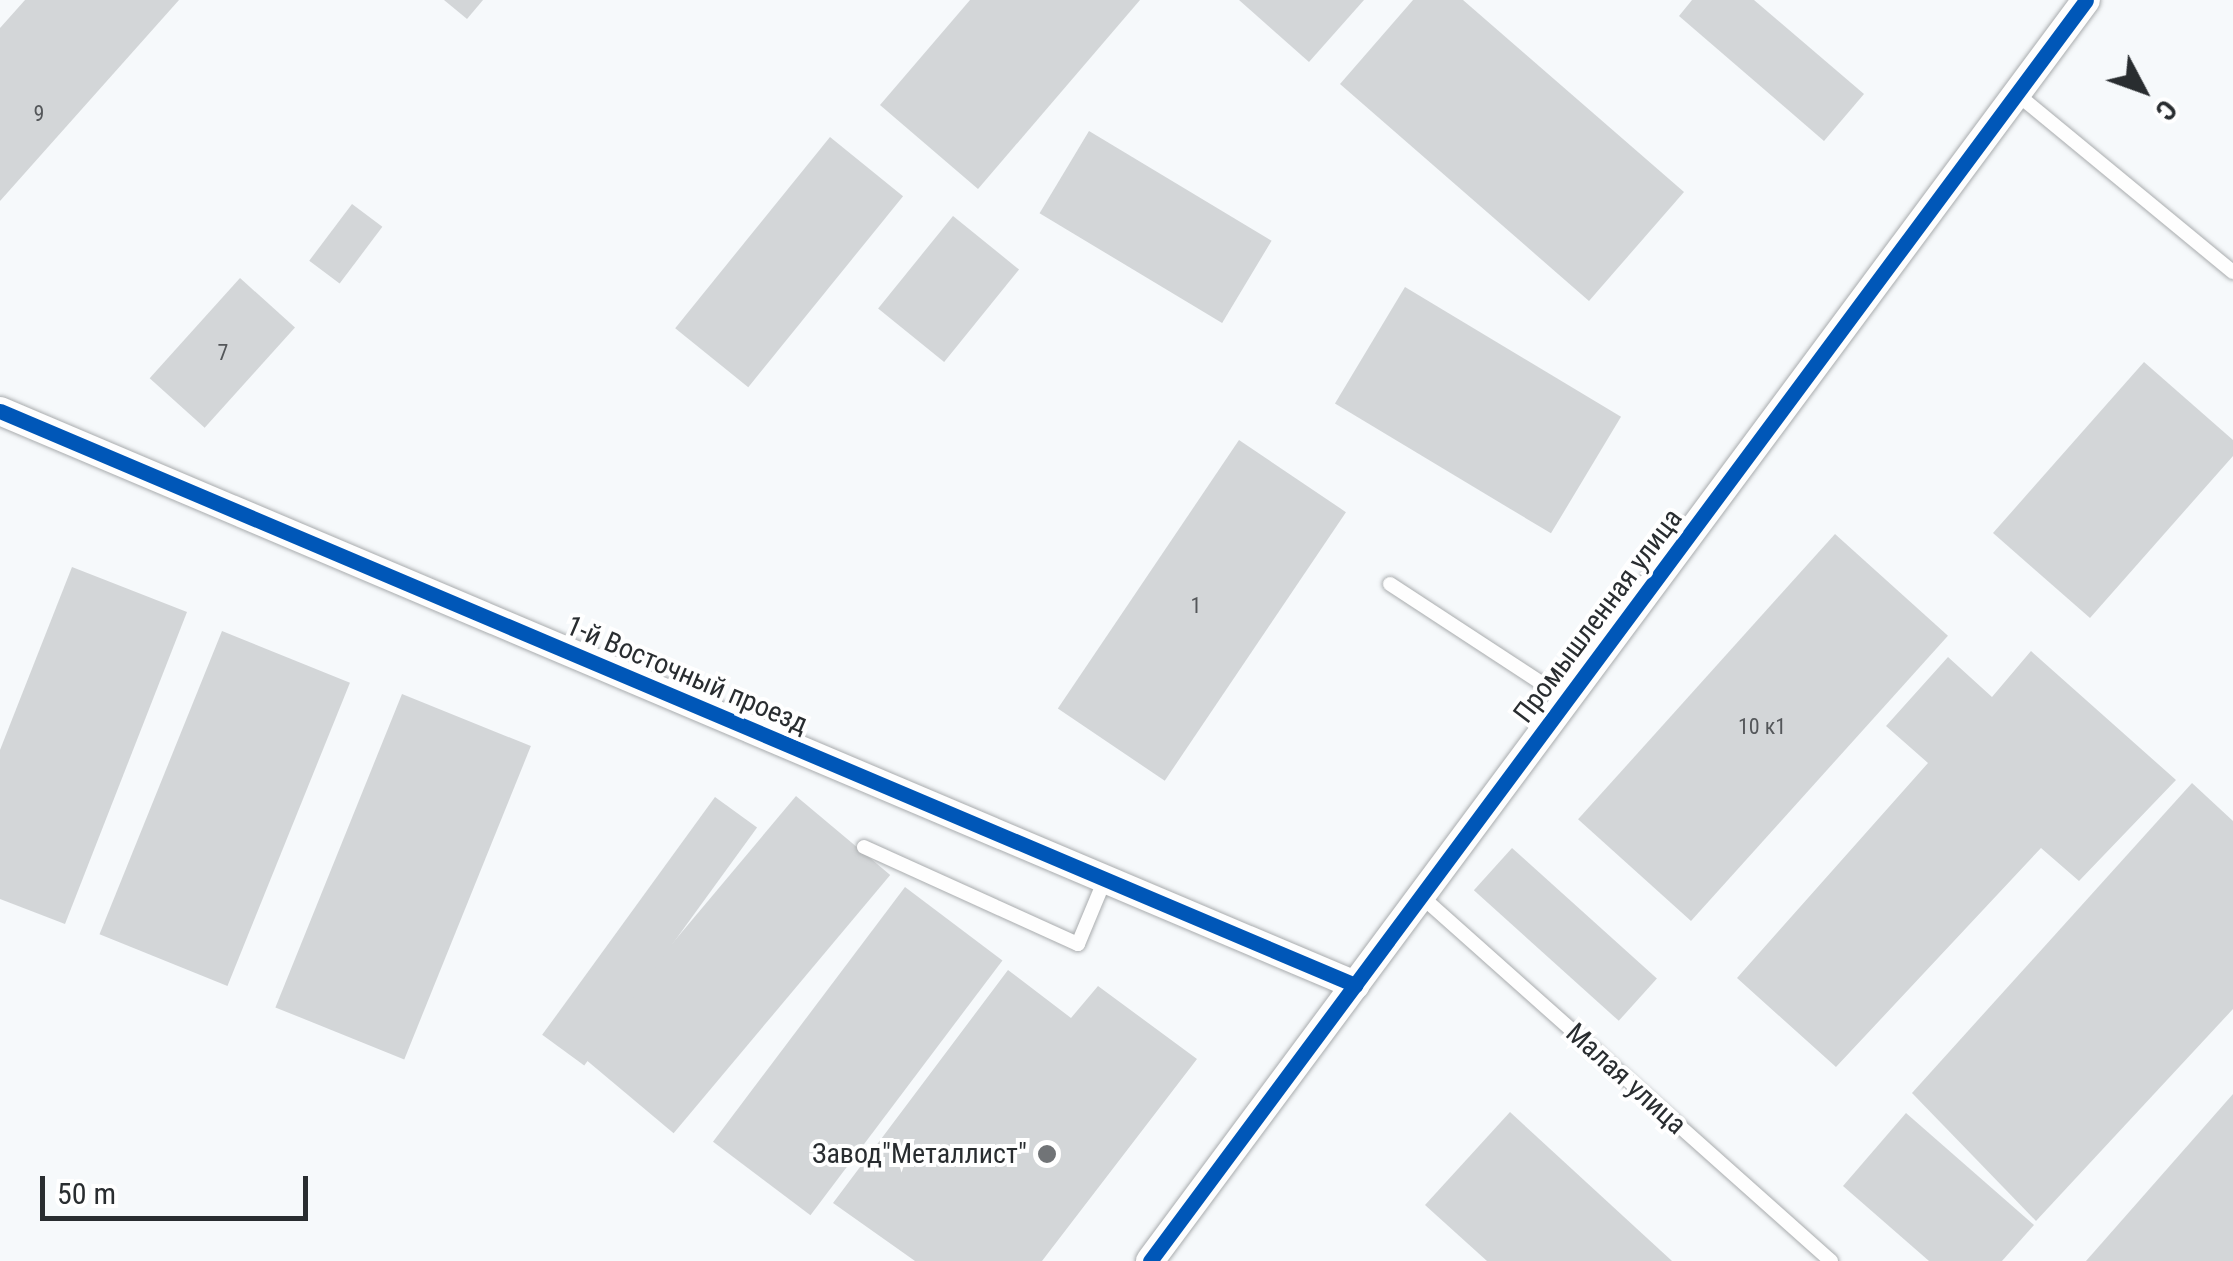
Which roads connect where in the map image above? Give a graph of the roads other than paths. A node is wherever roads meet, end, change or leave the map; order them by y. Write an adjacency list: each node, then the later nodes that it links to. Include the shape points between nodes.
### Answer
1 (2086, 0): 2 (street, Промышленная улица)
2 (2017, 94): 3 (lane); 6 (street, Промышленная улица)
3 (2233, 272)
4 (0, 411): 8 (street, 1-й Восточный проезд)
5 (1390, 584): 6 (lane)
6 (1567, 700): 9 (street, Промышленная улица)
7 (864, 847): 8 (lane, via 1078,944)
8 (1105, 879): 10 (street, 1-й Восточный проезд)
9 (1420, 896): 10 (street, Промышленная улица); 12 (lane, Малая улица)
10 (1355, 985): 11 (street, Промышленная улица)
11 (1150, 1261)
12 (1831, 1261)

